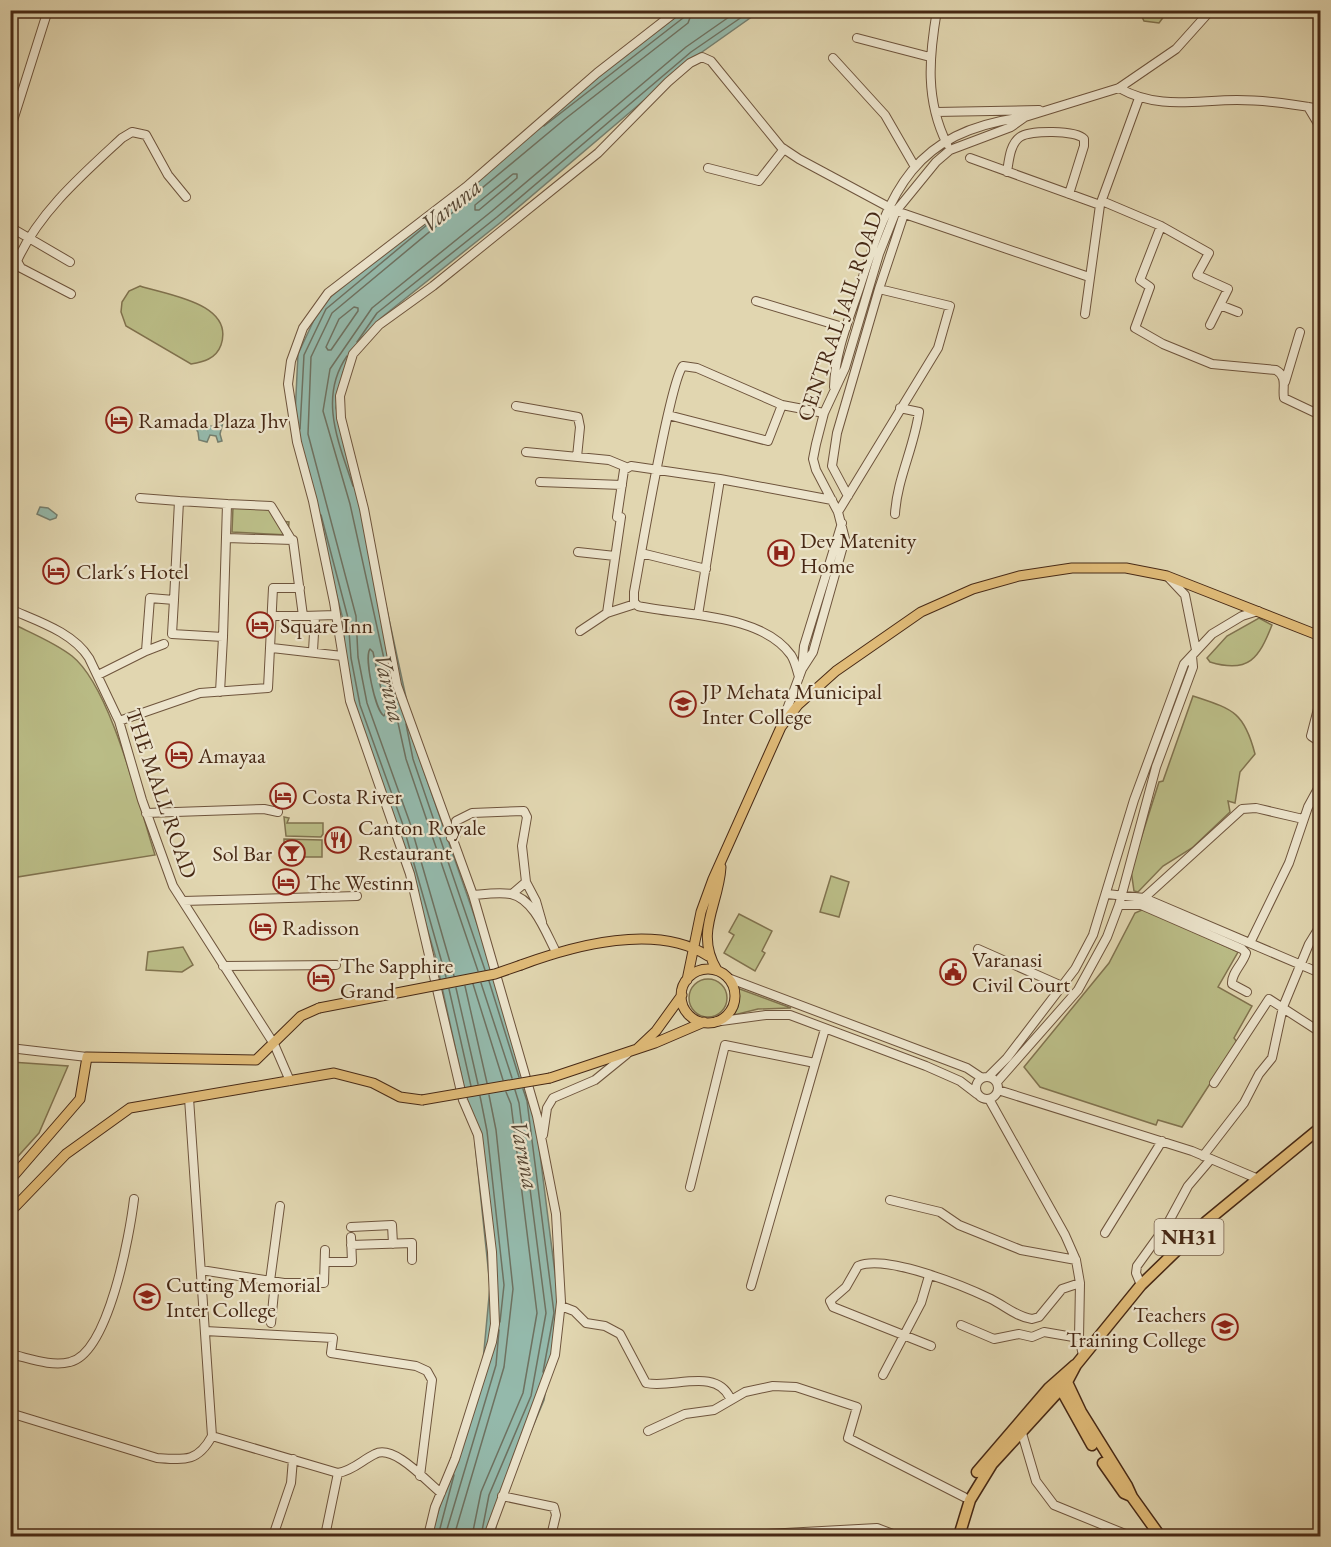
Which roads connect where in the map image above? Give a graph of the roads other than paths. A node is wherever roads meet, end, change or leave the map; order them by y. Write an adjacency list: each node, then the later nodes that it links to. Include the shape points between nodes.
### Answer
1 (48, 10): 18 (street)
2 (678, 10): 79 (street, via 597,73 466,187 340,283 303,328 288,384)
3 (1211, 10): 10 (street, CENTRAL JAIL ROAD, via 1181,44)
4 (1309, 10): 6 (street)
5 (937, 11): 9 (street)
6 (1320, 16)
7 (857, 38): 9 (street)
8 (833, 57): 23 (street, via 885,115)
9 (930, 57): 15 (street, via 929,81)
10 (1119, 88): 11 (street); 13 (street, CENTRAL JAIL ROAD)
11 (1139, 98): 12 (street, via 1178,104 1237,100); 28 (street)
12 (1308, 107): 14 (street); 17 (street)
13 (1056, 109): 15 (street); 16 (street, CENTRAL JAIL ROAD)
14 (1320, 109)
15 (936, 112): 19 (street)
16 (1025, 117): 19 (street); 21 (street, CENTRAL JAIL ROAD, via 1011,127)
17 (1320, 127)
18 (10, 130)
19 (945, 140): 21 (street); 23 (street)
20 (784, 149): 24 (street, via 759,181); 29 (street); 104 (street, via 711,61 702,57 668,82 598,153 379,325 353,354 341,389 341,418 364,509 397,685)
21 (950, 150): 29 (street, CENTRAL JAIL ROAD)
22 (970, 158): 25 (street)
23 (915, 167): 29 (street, via 894,193)
24 (708, 168)
25 (1007, 172): 26 (street); 26 (street, via 1012,148 1020,137 1038,132 1076,134 1084,139 1084,146)
26 (1069, 194): 28 (street)
27 (186, 198): 32 (street, via 146,135 132,132 58,200)
28 (1101, 203): 30 (street); 34 (street)
29 (896, 211): 34 (street); 35 (street); 42 (street); 45 (street, CENTRAL JAIL ROAD, via 845,368)
30 (1161, 226): 38 (street, via 1209,253 1197,275 1228,289); 44 (street, via 1140,280 1150,287 1136,328 1212,364 1276,370)
31 (10, 227): 32 (street)
32 (30, 238): 33 (street); 36 (street, via 17,261 19,266)
33 (70, 262)
34 (1089, 278): 40 (street)
35 (879, 289): 48 (street, via 950,306 938,348); 59 (street, via 837,433 832,466)
36 (71, 294)
37 (756, 301): 42 (street)
38 (1220, 305): 39 (street); 41 (street)
39 (1238, 312)
40 (1085, 314)
41 (1210, 325)
42 (846, 328): 45 (street, via 835,368)
43 (1300, 333): 44 (street)
44 (1285, 383): 51 (street, via 1283,392 1288,402)
45 (834, 389): 49 (street, CENTRAL JAIL ROAD)
46 (782, 405): 49 (street); 50 (street, via 768,441); 50 (street, via 697,368 683,366)
47 (516, 406): 53 (street, via 578,417)
48 (900, 408): 59 (street); 65 (street, via 919,412 909,460 896,495)
49 (825, 413): 61 (street, CENTRAL JAIL ROAD, via 813,459)
50 (668, 415): 55 (street)
51 (1320, 415)
52 (526, 452): 53 (street)
53 (577, 457): 54 (street, via 609,460)
54 (626, 467): 55 (street); 58 (street)
55 (658, 468): 56 (street); 69 (street)
56 (720, 479): 61 (street); 71 (street)
57 (540, 482): 58 (street)
58 (622, 485): 70 (street)
59 (848, 496): 64 (street)
60 (140, 498): 62 (street)
61 (832, 500): 64 (street, CENTRAL JAIL ROAD)
62 (178, 501): 63 (street); 74 (street)
63 (227, 504): 66 (street); 67 (street, via 271,506)
64 (838, 512): 94 (street, CENTRAL JAIL ROAD, via 842,523 804,646)
65 (895, 514)
66 (227, 538): 67 (street); 86 (street)
67 (291, 539): 73 (street, via 295,542)
68 (578, 552): 70 (street)
69 (641, 553): 71 (street); 75 (street, via 633,592)
70 (615, 556): 78 (street)
71 (706, 569): 80 (street)
72 (1167, 576): 77 (main road); 91 (street, via 1185,595); 98 (main road, via 1126,568 1072,568 1019,576 973,589 907,620 836,671)
73 (300, 588): 81 (street, via 273,588); 82 (street)
74 (174, 600): 86 (street, via 172,634); 89 (street, via 148,601)
75 (635, 604): 78 (street); 80 (street)
76 (10, 609): 93 (street, THE MALL ROAD, via 83,648)
77 (1259, 611): 85 (main road); 91 (street, via 1217,630)
78 (607, 613): 84 (street)
79 (336, 615): 83 (street); 92 (street)
80 (698, 615): 94 (street, via 748,626 764,634 789,653)
81 (272, 616): 82 (street); 88 (street)
82 (303, 616): 83 (street)
83 (315, 616): 90 (street)
84 (580, 630)
85 (1320, 636)
86 (223, 637): 95 (street)
87 (165, 644): 89 (street)
88 (272, 648): 90 (street); 95 (street, via 268,688)
89 (146, 651): 93 (street)
90 (313, 651): 92 (street)
91 (1194, 653): 108 (street, via 1184,664 1134,800); 112 (street, via 1193,667 1156,767)
92 (342, 656): 191 (street, via 355,720 410,874 464,1100 477,1130 495,1306 492,1342)
93 (98, 675): 97 (street, THE MALL ROAD)
94 (800, 678): 98 (street)
95 (220, 692): 97 (street, via 200,693)
96 (1320, 701): 99 (street, via 1311,736)
97 (119, 722): 102 (street, THE MALL ROAD)
98 (780, 727): 105 (main road)
99 (1320, 742)
100 (1320, 785): 103 (street)
101 (278, 812): 102 (street, via 264,809)
102 (146, 813): 113 (street, THE MALL ROAD)
103 (1303, 819): 111 (street, via 1256,808 1242,809); 116 (street, via 1288,863)
104 (451, 838): 106 (street, via 456,835 456,821 469,814 524,811); 109 (street)
105 (722, 864): 117 (main road, via 705,901); 120 (main road, via 706,935)
106 (526, 882): 107 (street); 115 (street)
107 (512, 894): 109 (street); 115 (street, via 525,902)
108 (1107, 894): 112 (street); 128 (street, via 1093,935)
109 (473, 895): 148 (street)
110 (357, 896): 113 (street)
111 (1144, 898): 112 (street); 116 (street)
112 (1120, 900): 129 (street, via 1141,905 1242,949 1245,958 1231,979 1232,984); 143 (street, via 1098,957 1078,990)
113 (183, 901): 123 (street, THE MALL ROAD)
114 (1320, 928): 121 (street)
115 (544, 929): 119 (street)
116 (1250, 943): 121 (street)
117 (693, 946): 119 (main road, via 632,940); 120 (main road); 127 (main road)
118 (978, 949): 128 (street)
119 (556, 952): 135 (main road, bridge, via 495,974 319,1008 301,1016)
120 (708, 956): 124 (main road)
121 (1301, 964): 125 (street); 131 (street)
122 (336, 965): 123 (street)
123 (224, 966): 135 (street, THE MALL ROAD)
124 (717, 970): 126 (main road); 127 (main road, via 700,970)
125 (1320, 973)
126 (728, 978): 132 (main road, via 734,1000 727,1014); 140 (street)
127 (687, 980): 130 (main road)
128 (1062, 986): 140 (street, via 1007,1058)
129 (1247, 992)
130 (681, 995): 132 (main road, via 690,1015); 137 (main road, via 656,1031)
131 (1283, 1007): 134 (street); 142 (street, via 1269,999); 150 (street, via 1272,1058 1244,1103)
132 (709, 1022): 133 (street, via 778,1014); 137 (main road)
133 (825, 1029): 139 (street); 144 (street, via 936,1070)
134 (1320, 1032)
135 (274, 1044): 138 (main road, via 256,1060); 141 (street, THE MALL ROAD)
136 (10, 1048): 138 (street)
137 (631, 1052): 141 (main road, bridge, via 550,1078 422,1100 400,1097 373,1083 342,1074); 148 (street, via 595,1080 557,1095 550,1102)
138 (87, 1058): 153 (main road, via 80,1099)
139 (815, 1063): 154 (street, via 725,1045); 171 (street)
140 (985, 1077): 143 (street); 144 (street, via 976,1083)
141 (290, 1081): 145 (main road)
142 (1214, 1083)
143 (998, 1086): 146 (street, via 995,1096); 149 (street)
144 (977, 1094): 146 (street)
145 (189, 1098): 158 (main road, via 130,1108 66,1154); 166 (street)
146 (989, 1099): 164 (street)
147 (1320, 1128): 152 (highway, NH31)
148 (542, 1140): 172 (street, via 556,1214)
149 (1162, 1141): 150 (street); 160 (street)
150 (1203, 1156): 151 (street)
151 (1211, 1159): 152 (street); 170 (street, via 1188,1186 1168,1223 1137,1266)
152 (1256, 1178): 170 (highway, NH31)
153 (10, 1180)
154 (690, 1186)
155 (134, 1199): 179 (street, via 124,1261 87,1351 71,1362 60,1363)
156 (890, 1200): 164 (street, via 940,1212 954,1223 1021,1250)
157 (280, 1206): 168 (street)
158 (10, 1212)
159 (351, 1227): 161 (street, via 392,1225)
160 (1105, 1233)
161 (393, 1244): 163 (street, via 412,1243); 165 (street, via 351,1241 352,1262)
162 (325, 1250): 165 (street)
163 (412, 1260)
164 (1076, 1260): 169 (street)
165 (325, 1262): 168 (street, via 324,1283)
166 (201, 1270): 168 (street); 175 (street)
167 (929, 1276): 169 (street, via 978,1293 1032,1319 1039,1317 1062,1289); 176 (street); 176 (street, via 894,1266 861,1264 846,1287 830,1301 833,1307)
168 (272, 1281): 173 (street)
169 (1080, 1283): 177 (street)
170 (1141, 1285): 180 (highway, NH31)
171 (751, 1286)
172 (561, 1306): 183 (street, via 586,1323 620,1334 646,1383 684,1381 721,1385); 192 (street, via 555,1354)
173 (271, 1323)
174 (962, 1325): 177 (street, via 994,1339 1019,1334 1032,1337 1041,1332)
175 (205, 1331): 187 (street); 190 (street, via 333,1338 331,1353 423,1368 432,1380)
176 (905, 1335): 178 (street); 181 (street)
177 (1079, 1338): 180 (street)
178 (931, 1346)
179 (10, 1354)
180 (1083, 1355): 182 (highway, NH31)
181 (883, 1375)
182 (1062, 1381): 185 (highway); 193 (highway, via 986,1460); 204 (highway)
183 (730, 1398): 186 (street, via 714,1410 685,1414); 193 (street, via 755,1389 786,1386 856,1406 858,1412 849,1438)
184 (10, 1413): 187 (street, via 157,1458 194,1457 205,1449)
185 (1021, 1430): 202 (highway, via 979,1482); 203 (street, via 1036,1481 1054,1505)
186 (648, 1431)
187 (212, 1436): 188 (street)
188 (292, 1459): 189 (street); 194 (street, via 291,1483)
189 (338, 1473): 190 (street, via 353,1469 382,1451 393,1453); 195 (street)
190 (420, 1476): 191 (street)
191 (441, 1493): 196 (street)
192 (502, 1496): 197 (street); 198 (street, via 554,1507)
193 (964, 1497): 201 (highway)
194 (273, 1536)
195 (326, 1536)
196 (428, 1536)
197 (488, 1536)
198 (551, 1536)
199 (731, 1536): 200 (street, via 877,1528)
200 (898, 1536)
201 (952, 1536)
202 (959, 1536)
203 (1130, 1536)
204 (1157, 1536)

